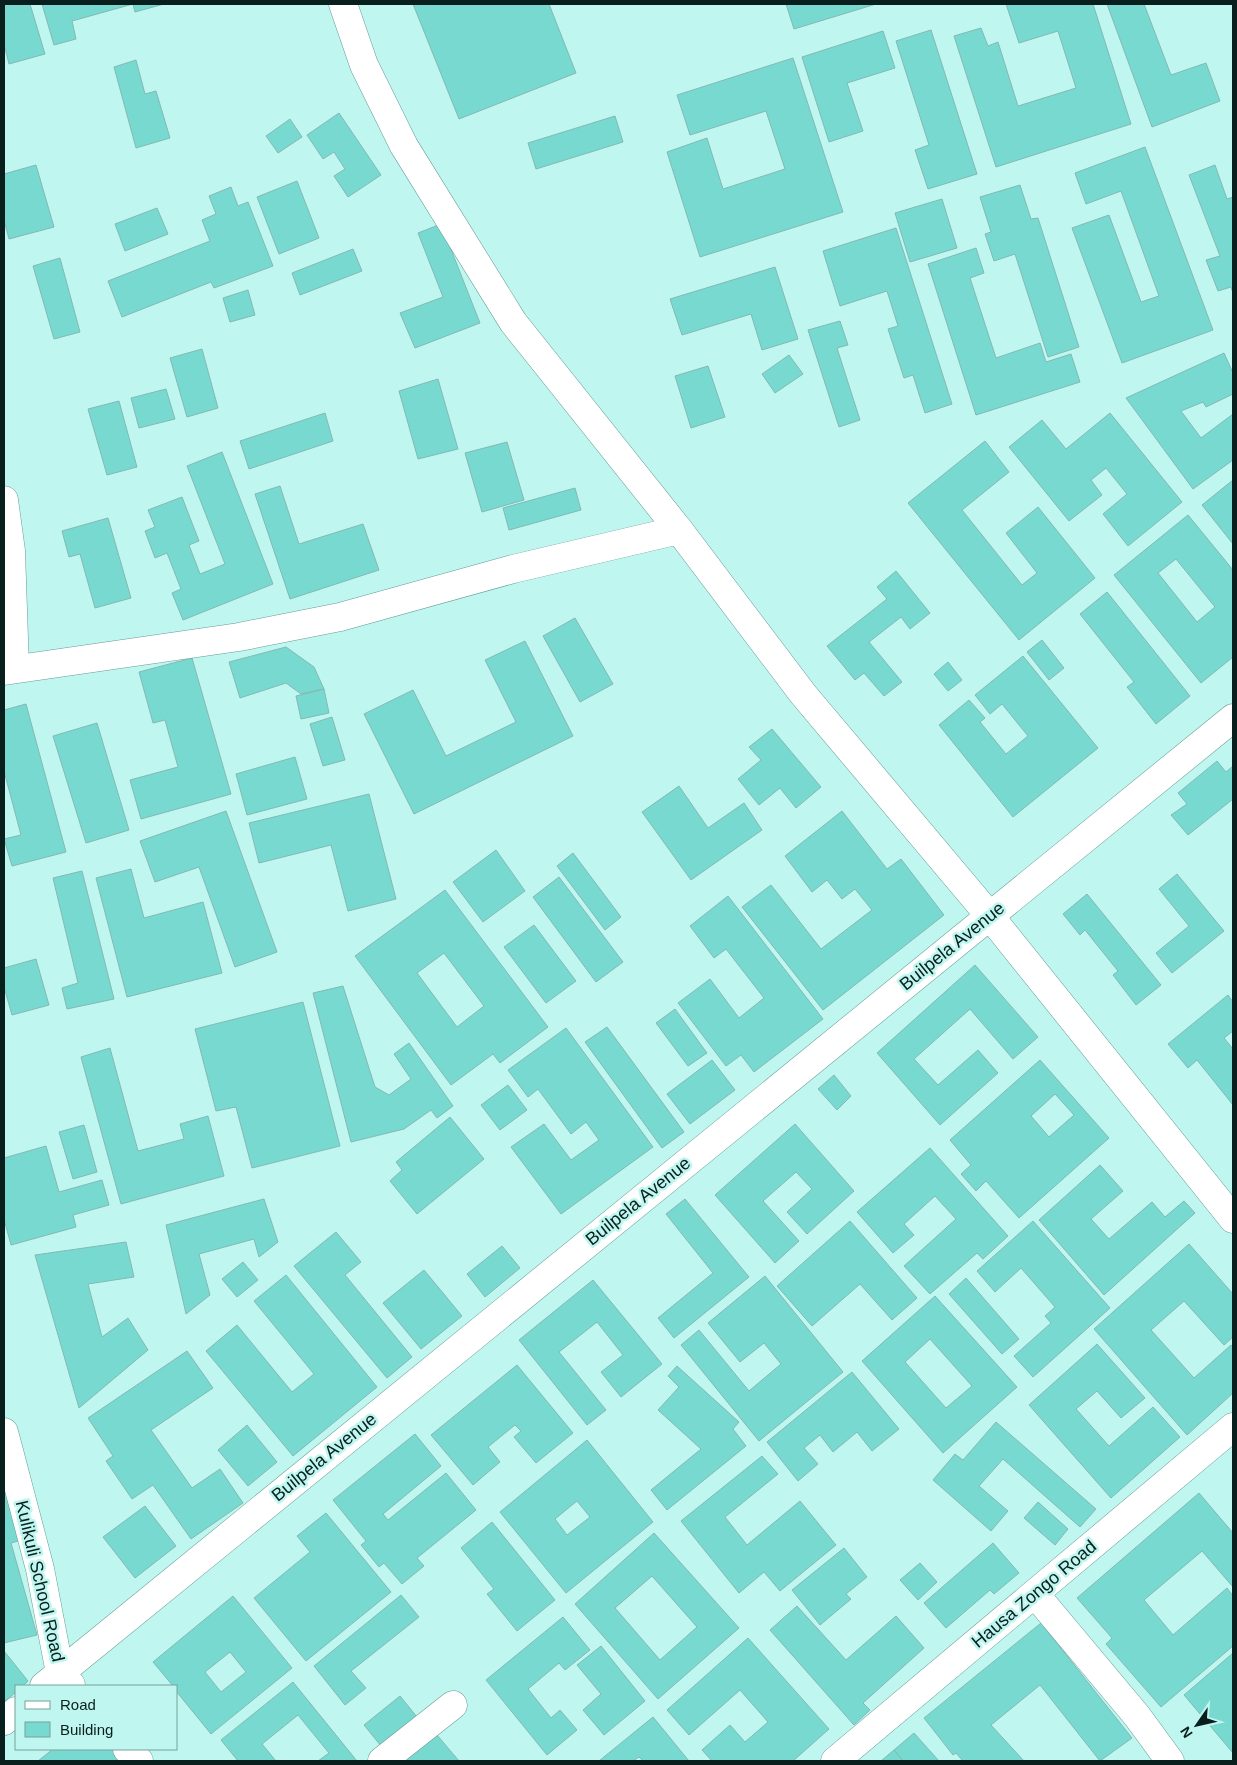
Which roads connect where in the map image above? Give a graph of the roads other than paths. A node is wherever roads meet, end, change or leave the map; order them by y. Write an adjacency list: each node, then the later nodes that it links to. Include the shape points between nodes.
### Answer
1 (343, 4): 3 (street, via 364,65 404,146 481,273 513,322)
2 (4, 500): 4 (street, via 11,551)
3 (680, 530): 4 (street, via 513,569 340,617 239,637); 6 (street, via 803,694)
4 (9, 670)
5 (1233, 718): 6 (street, Builpela Avenue)
6 (989, 915): 7 (street); 11 (street, Builpela Avenue)
7 (1233, 1219)
8 (1233, 1427): 10 (street, Hausa Zongo Road)
9 (6, 1448): 11 (street, Kulikuli School Road, via 40,1569)
10 (1034, 1594): 18 (street, Hausa Zongo Road); 19 (street, via 1137,1716)
11 (59, 1682)
12 (452, 1705): 17 (street)
13 (15, 1711): 14 (street)
14 (4, 1721)
15 (128, 1750): 16 (street)
16 (138, 1761)
17 (382, 1761)
18 (835, 1761)
19 (1170, 1761)

